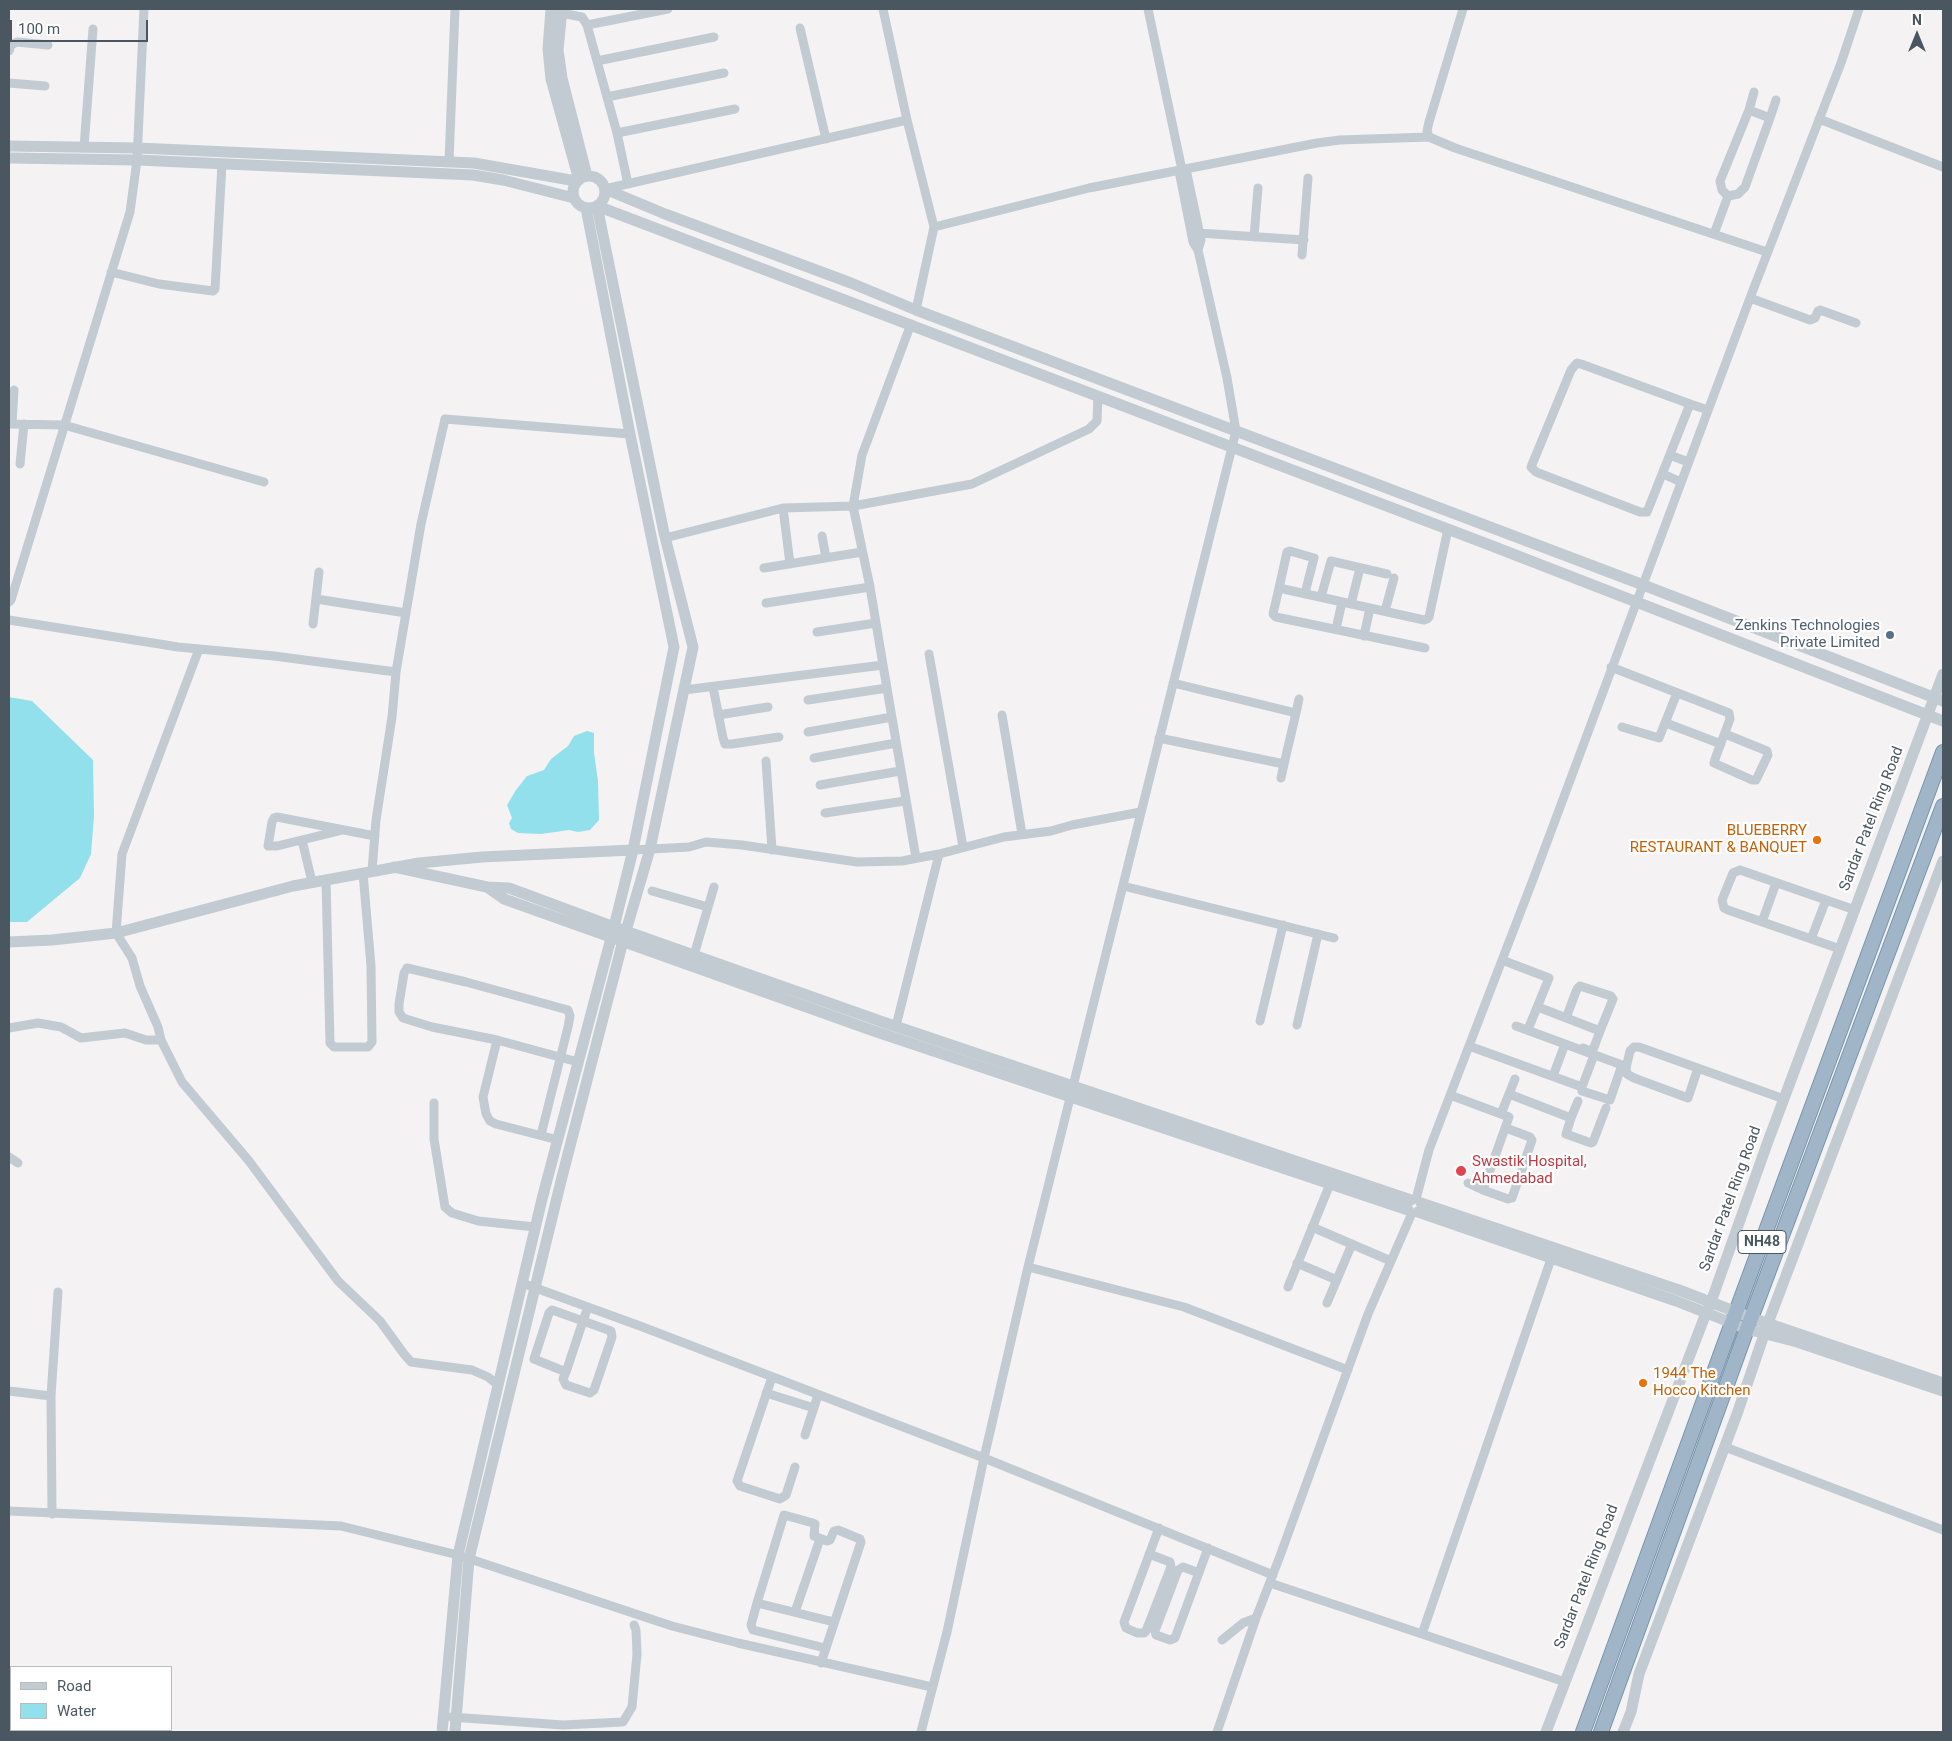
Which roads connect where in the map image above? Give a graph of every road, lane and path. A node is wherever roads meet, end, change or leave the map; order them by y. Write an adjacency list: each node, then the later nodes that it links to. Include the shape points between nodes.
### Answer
1 (144, 9): 32 (street)
2 (455, 9): 35 (street)
3 (668, 9): 9 (street)
4 (883, 9): 26 (street)
5 (1148, 9): 38 (street)
6 (1462, 9): 28 (street, via 1429,122)
7 (1859, 9): 25 (street)
8 (558, 10): 9 (street, via 582,17); 40 (street, via 558,50)
9 (587, 25): 15 (street)
10 (800, 28): 29 (street)
11 (93, 29): 31 (street)
12 (714, 37): 15 (street)
13 (48, 45): 14 (street, via 17,42)
14 (9, 51)
15 (597, 61): 20 (street)
16 (724, 73): 20 (street)
17 (9, 83): 18 (street)
18 (45, 86)
19 (1754, 92): 23 (street)
20 (607, 97): 27 (street)
21 (1776, 100): 24 (street)
22 (735, 108): 27 (street)
23 (1749, 110): 24 (street); 44 (street, via 1720,181)
24 (1770, 118): 44 (street, via 1745,187 1738,194)
25 (1819, 119): 37 (street); 53 (street)
26 (907, 120): 29 (street); 47 (street)
27 (617, 133): 41 (street)
28 (1429, 137): 38 (street, via 1317,143); 49 (street)
29 (826, 139): 41 (street)
30 (9, 146): 31 (street)
31 (84, 147): 32 (street)
32 (138, 148): 34 (street); 35 (street)
33 (9, 158): 34 (street)
34 (137, 160): 36 (street); 55 (street, via 130,212)
35 (449, 162): 40 (street)
36 (222, 164): 45 (street, via 473,175); 55 (street, via 213,291 159,284)
37 (1943, 167)
38 (1182, 170): 47 (street, via 1089,188); 48 (street); 52 (street, via 1193,242)
39 (1308, 178): 51 (street)
40 (581, 179): 43 (street, via 599,179); 45 (street, via 572,193)
41 (628, 184): 43 (street)
42 (1258, 188): 50 (street)
43 (605, 189): 46 (street, via 604,197); 57 (street)
44 (1728, 196): 49 (street)
45 (574, 198): 46 (street, via 577,203)
46 (592, 207): 59 (street); 68 (street); 80 (street)
47 (934, 227): 57 (street)
48 (1200, 233): 50 (street); 52 (street)
49 (1714, 234): 53 (street)
50 (1254, 237): 51 (street)
51 (1304, 240): 54 (street)
52 (1198, 250): 67 (street)
53 (1767, 252): 56 (street)
54 (1302, 254)
55 (111, 272): 66 (street)
56 (1750, 298): 58 (street, via 1810,320 1820,310); 63 (street)
57 (916, 310): 67 (street)
58 (1856, 323)
59 (911, 324): 61 (street); 76 (street, via 862,455)
60 (14, 390): 64 (street)
61 (1098, 396): 69 (street); 76 (street, via 1097,422 1088,429 972,484)
62 (1690, 404): 63 (street); 70 (street); 73 (street, via 1577,363 1531,467 1536,472 1644,513 1650,508)
63 (1708, 410): 71 (street)
64 (10, 424): 65 (street)
65 (24, 424): 66 (street); 72 (street)
66 (64, 425): 74 (street); 93 (street)
67 (1236, 431): 69 (street); 87 (street)
68 (630, 434): 99 (street, via 445,419 421,524); 153 (street, via 674,647)
69 (1232, 446): 78 (street); 113 (street)
70 (1670, 455): 71 (street); 73 (street)
71 (1688, 462): 75 (street)
72 (20, 464)
73 (1663, 474): 75 (street)
74 (264, 482)
75 (1681, 482): 87 (street)
76 (854, 506): 77 (street); 81 (street)
77 (782, 508): 80 (street); 83 (street)
78 (1448, 529): 94 (street); 98 (street, via 1430,617 1424,620)
79 (822, 536): 82 (street)
80 (665, 538): 116 (street, via 693,647)
81 (862, 552): 82 (street); 88 (street)
82 (826, 558): 83 (street)
83 (790, 564): 84 (street)
84 (764, 568)
85 (1360, 568): 91 (street, via 1332,562); 96 (street); 98 (street, via 1391,576)
86 (319, 572): 92 (street)
87 (1643, 585): 94 (street); 119 (street)
88 (870, 587): 95 (street); 101 (street)
89 (1279, 588): 90 (street); 90 (street, via 1290,551 1314,558); 103 (street, via 1273,614 1276,617)
90 (1304, 594): 91 (street)
91 (1321, 597): 96 (street)
92 (316, 599): 99 (street); 102 (street)
93 (9, 602)
94 (1636, 602): 110 (street); 125 (street)
95 (766, 603)
96 (1347, 603): 97 (street); 103 (street)
97 (1370, 608): 98 (street); 105 (street)
98 (1385, 611)
99 (406, 613): 111 (street)
100 (9, 620): 107 (street)
101 (876, 623): 104 (street); 109 (street)
102 (313, 624)
103 (1336, 630): 105 (street)
104 (817, 632)
105 (1364, 636): 106 (street)
106 (1425, 648)
107 (199, 649): 111 (street); 171 (street, via 122,854)
108 (929, 654): 151 (street)
109 (883, 665): 114 (street); 115 (street)
110 (1612, 667): 117 (street); 179 (street)
111 (396, 672): 149 (street)
112 (1943, 674): 119 (street, Sardar Patel Ring Road)
113 (1173, 683): 122 (street); 133 (street)
114 (713, 687): 116 (street); 123 (street)
115 (887, 688): 120 (street); 126 (street)
116 (684, 690): 152 (street)
117 (1678, 693): 128 (street); 131 (street, via 1729,713)
118 (1299, 699): 122 (street)
119 (1939, 699): 125 (street, Sardar Patel Ring Road)
120 (808, 700)
121 (768, 707): 123 (street)
122 (1296, 713): 139 (street)
123 (718, 715): 132 (street, via 726,744)
124 (1002, 715): 148 (street)
125 (1928, 715): 127 (street); 168 (street, Sardar Patel Ring Road)
126 (892, 717): 130 (street); 134 (street)
127 (1943, 721)
128 (1666, 722): 129 (street, via 1656,739); 135 (street)
129 (1622, 727)
130 (808, 732)
131 (1725, 734): 135 (street); 135 (street, via 1767,751 1756,780 1716,765)
132 (779, 737)
133 (1160, 738): 139 (street); 145 (street)
134 (896, 743): 137 (street); 140 (street)
135 (1721, 744)
136 (1943, 752): 234 (highway, NH48)
137 (814, 758)
138 (766, 761): 154 (street)
139 (1284, 764): 141 (street)
140 (900, 771): 142 (street); 143 (street)
141 (1281, 778)
142 (820, 785)
143 (905, 801): 146 (street); 156 (street)
144 (1943, 806): 236 (highway, NH48)
145 (1141, 812): 148 (street); 163 (street)
146 (825, 814)
147 (343, 830): 149 (street); 150 (street); 150 (street, via 274,818 268,846)
148 (1022, 834): 151 (street)
149 (375, 836): 159 (street)
150 (302, 840): 161 (street)
151 (964, 847): 155 (street)
152 (650, 849): 153 (street); 154 (street, via 706,842); 172 (street)
153 (633, 850): 158 (street, via 482,857); 172 (street)
154 (772, 850): 156 (street, via 857,862)
155 (938, 854): 156 (street); 184 (street)
156 (916, 858)
157 (1943, 861): 237 (street)
158 (394, 867): 159 (street); 172 (street, via 487,887 509,888)
159 (367, 872): 160 (street); 160 (street, via 372,1042 368,1047 334,1047 330,1043)
160 (326, 880): 161 (street)
161 (312, 882): 171 (street)
162 (1776, 883): 166 (street); 169 (street); 169 (street, via 1740,870 1733,873 1722,900 1724,908)
163 (1123, 886): 170 (street); 198 (street)
164 (714, 887): 167 (street)
165 (652, 891): 167 (street)
166 (1826, 900): 168 (street); 175 (street)
167 (708, 907): 178 (street)
168 (1855, 910): 177 (street, Sardar Patel Ring Road)
169 (1762, 922): 175 (street)
170 (1283, 925): 173 (street); 182 (street)
171 (116, 933): 176 (street); 188 (street, via 132,958)
172 (619, 934): 178 (street); 194 (street); 202 (street, via 871,1030); 228 (street)
173 (1318, 934): 174 (street); 183 (street)
174 (1334, 938)
175 (1811, 939): 177 (street)
176 (9, 942)
177 (1840, 949): 203 (street, Sardar Patel Ring Road)
178 (694, 955): 184 (street)
179 (1502, 960): 180 (street, via 1549,978); 191 (street)
180 (1538, 1007): 181 (street); 185 (street)
181 (1566, 1018): 187 (street); 187 (street, via 1580,986 1611,996 1613,999)
182 (1260, 1021)
183 (1296, 1025)
184 (896, 1026): 198 (street)
185 (1529, 1027): 187 (street, via 1590,1051); 190 (street, via 1517,1025)
186 (9, 1028): 188 (street, via 38,1023 62,1027 81,1038 125,1033 146,1040)
187 (1600, 1031)
188 (161, 1040): 242 (street, via 182,1082 249,1160 338,1281 380,1322 407,1358 411,1362 472,1370)
189 (497, 1040): 193 (street); 193 (street, via 402,1018 399,1004 407,968 568,1010 570,1016); 210 (street, via 483,1097 486,1114 496,1124)
190 (1565, 1044): 192 (street); 196 (street)
191 (1469, 1046): 196 (street); 201 (street)
192 (1594, 1055): 199 (street); 199 (street, via 1622,1066 1610,1100 1582,1091)
193 (561, 1057): 194 (street); 210 (street)
194 (578, 1062): 211 (street)
195 (1698, 1068): 195 (street, via 1639,1047 1630,1051 1626,1068 1627,1074 1634,1078 1688,1098); 203 (street)
196 (1553, 1076): 199 (street)
197 (1515, 1079): 200 (street)
198 (1074, 1086): 202 (street); 217 (street)
199 (1582, 1086)
200 (1509, 1094): 207 (street); 208 (street)
201 (1450, 1095): 207 (street); 217 (street, via 1429,1150)
202 (1071, 1098): 215 (street); 224 (street)
203 (1784, 1099): 230 (street, Sardar Patel Ring Road)
204 (1578, 1101): 208 (street)
205 (434, 1103): 218 (street, via 434,1139 445,1207 452,1213 478,1222)
206 (1606, 1108): 208 (street, via 1592,1143 1566,1134)
207 (1501, 1114): 209 (street, via 1509,1117)
208 (1572, 1118)
209 (1506, 1128): 216 (street); 216 (street, via 1532,1140 1512,1198)
210 (541, 1135): 211 (street)
211 (558, 1140): 218 (street)
212 (9, 1157): 213 (street)
213 (18, 1163)
214 (1468, 1183): 216 (street)
215 (1330, 1184): 217 (street); 219 (street)
216 (1484, 1190)
217 (1414, 1206): 221 (street); 222 (street); 230 (street)
218 (535, 1227): 226 (street)
219 (1312, 1227): 220 (street); 223 (street)
220 (1352, 1244): 222 (street); 225 (street)
221 (1551, 1259): 233 (street); 269 (street)
222 (1391, 1261): 238 (street)
223 (1297, 1263): 225 (street); 227 (street)
224 (1028, 1267): 238 (street, via 1184,1307); 251 (street)
225 (1337, 1280): 231 (street)
226 (522, 1283): 228 (street); 242 (street)
227 (1288, 1286)
228 (535, 1288): 232 (street); 261 (street)
229 (58, 1292): 247 (street)
230 (1711, 1302): 233 (street, Sardar Patel Ring Road); 234 (street)
231 (1327, 1303)
232 (588, 1307): 235 (street); 240 (street)
233 (1706, 1313): 234 (street); 273 (street, Sardar Patel Ring Road)
234 (1734, 1317): 236 (street); 282 (highway, NH48)
235 (583, 1321): 239 (street); 239 (street, via 552,1310 549,1313 534,1359); 239 (street, via 612,1334 594,1390 590,1393 566,1385 563,1379)
236 (1749, 1324): 237 (street); 283 (highway, NH48)
237 (1766, 1328): 241 (street); 244 (street); 250 (street)
238 (1348, 1370): 263 (street)
239 (566, 1372)
240 (772, 1377): 245 (street); 246 (street)
241 (1943, 1382)
242 (498, 1385): 259 (street)
243 (9, 1391): 247 (street)
244 (1943, 1391)
245 (766, 1393): 248 (street); 252 (street, via 737,1478 738,1484 780,1499 786,1495)
246 (818, 1395): 248 (street); 251 (street)
247 (51, 1396): 254 (street)
248 (814, 1408): 249 (street)
249 (805, 1435)
250 (1725, 1448): 256 (street); 284 (street, via 1639,1674)
251 (984, 1458): 255 (street); 274 (street)
252 (795, 1467)
253 (9, 1511): 254 (street)
254 (52, 1514): 259 (street, via 341,1526)
255 (1159, 1528): 258 (street); 260 (street)
256 (1943, 1530)
257 (820, 1539): 264 (street, via 813,1535 815,1524 784,1515); 265 (street); 267 (street, via 828,1541 838,1530 858,1537 861,1542)
258 (1208, 1548): 262 (street); 263 (street)
259 (458, 1554): 261 (street); 275 (street)
260 (1149, 1554): 260 (street, via 1124,1622 1126,1628 1137,1634 1146,1631 1171,1567 1170,1562)
261 (469, 1559): 272 (street, via 672,1626); 276 (street)
262 (1199, 1573): 262 (street, via 1175,1638 1170,1640 1156,1636 1155,1631 1178,1570 1183,1567)
263 (1272, 1579): 266 (street); 269 (street)
264 (758, 1604): 265 (street); 271 (street, via 752,1630)
265 (795, 1612): 267 (street)
266 (1256, 1618): 270 (street, via 1243,1623); 280 (street)
267 (834, 1622): 271 (street)
268 (634, 1625): 276 (street, via 637,1654 632,1707 623,1722 563,1725)
269 (1422, 1634): 273 (street)
270 (1222, 1640)
271 (825, 1648): 272 (street)
272 (821, 1663): 274 (street)
273 (1564, 1682): 281 (street, Sardar Patel Ring Road)
274 (932, 1687): 279 (street)
275 (444, 1717): 276 (street); 277 (street)
276 (456, 1717): 278 (street)
277 (442, 1732)
278 (455, 1732)
279 (921, 1732)
280 (1217, 1732)
281 (1546, 1732)
282 (1583, 1732)
283 (1602, 1732)
284 (1623, 1732)

